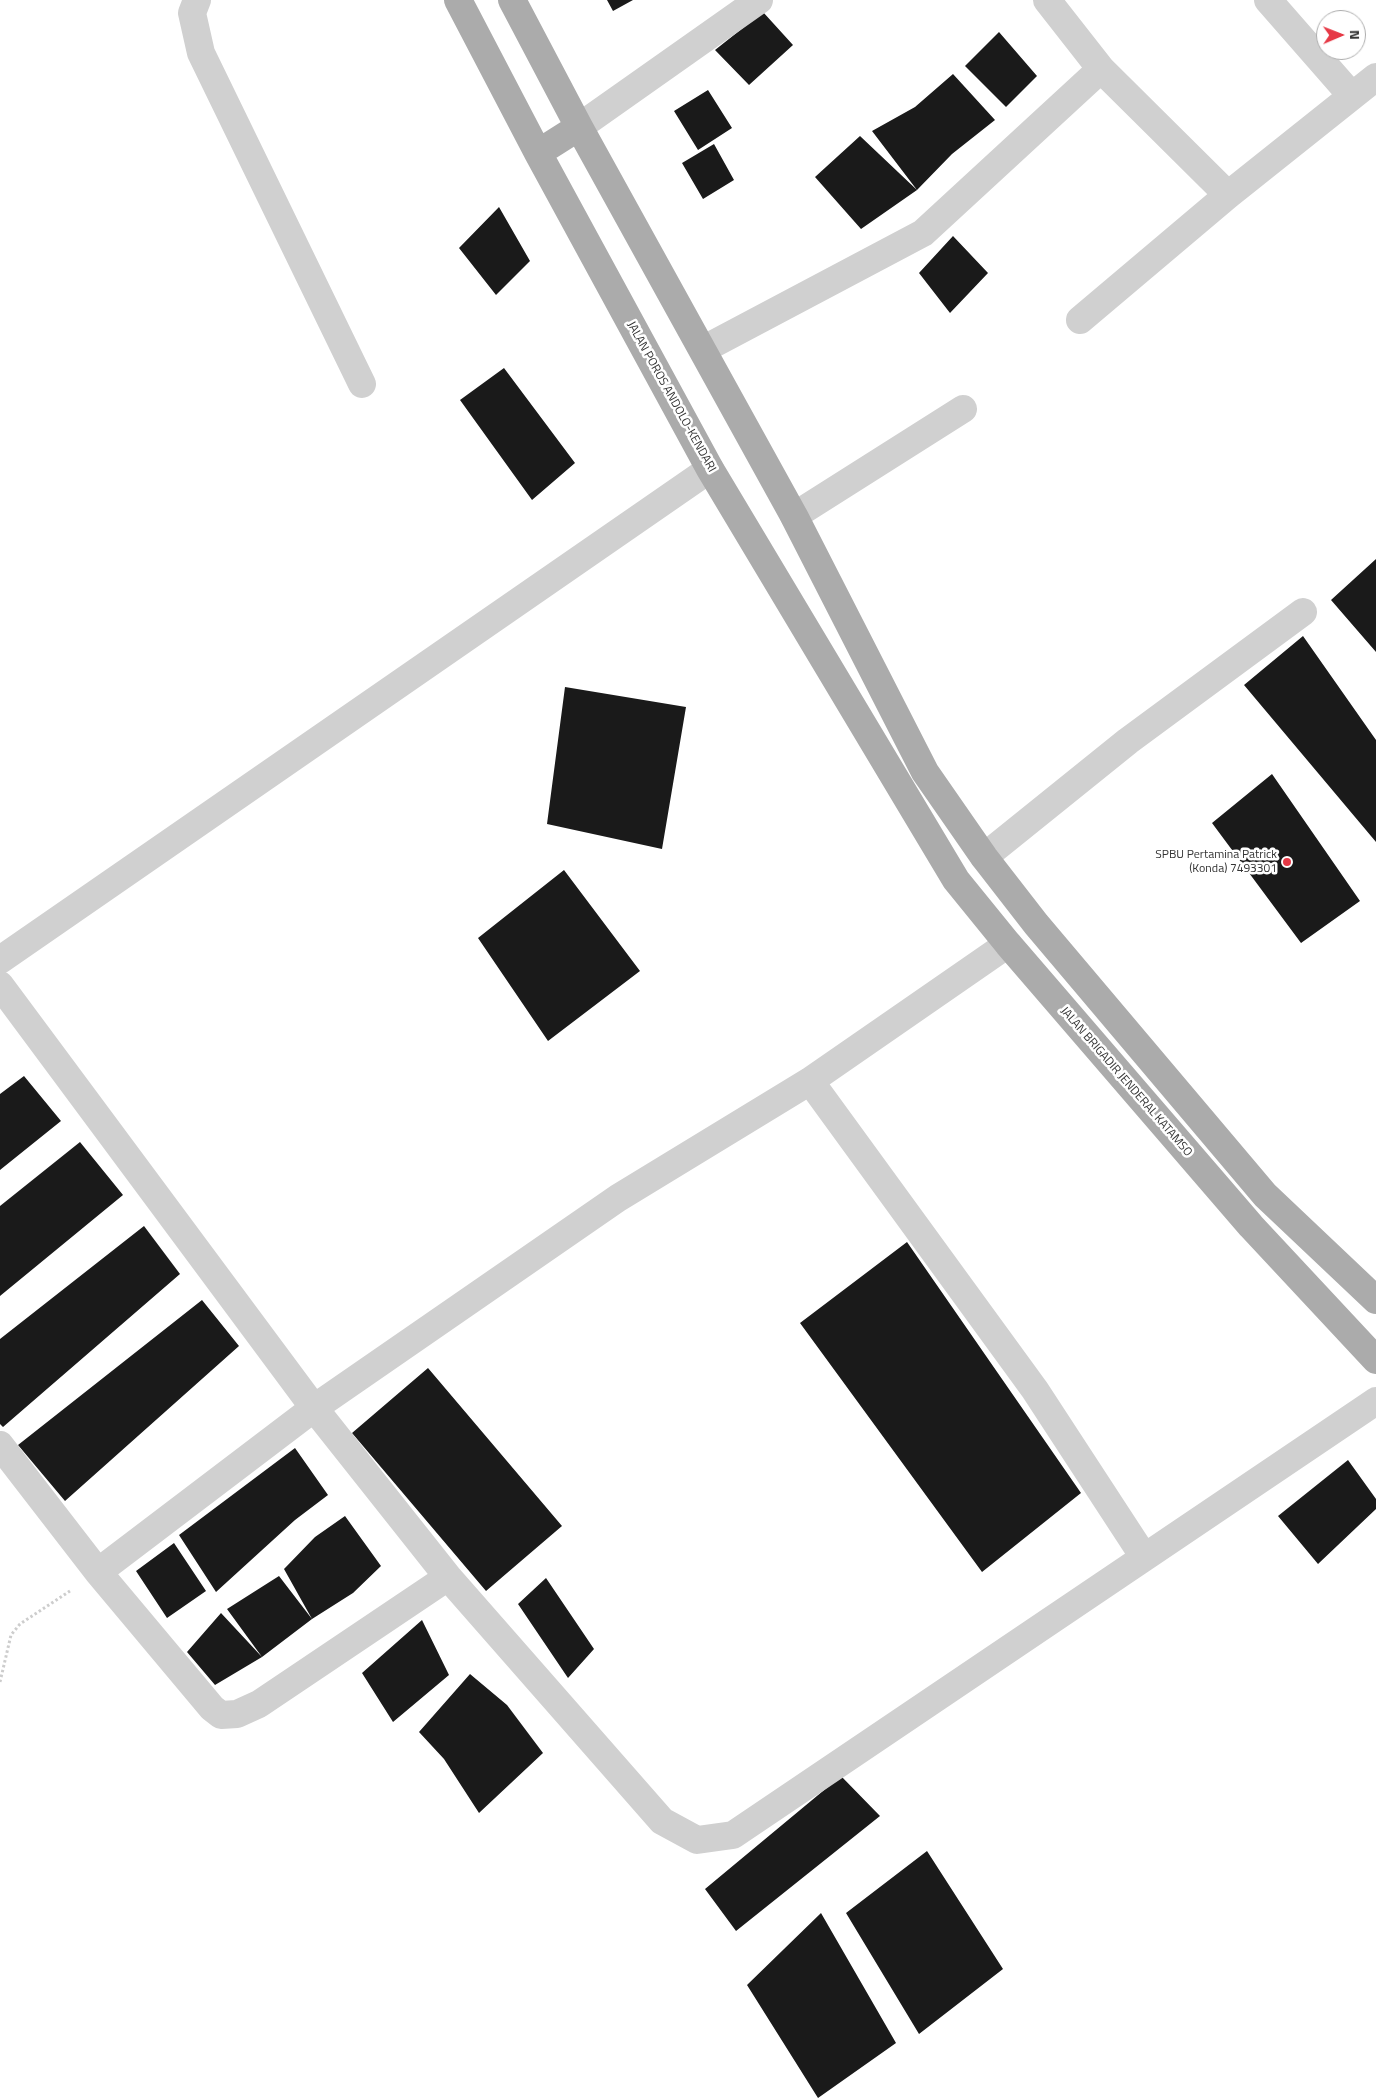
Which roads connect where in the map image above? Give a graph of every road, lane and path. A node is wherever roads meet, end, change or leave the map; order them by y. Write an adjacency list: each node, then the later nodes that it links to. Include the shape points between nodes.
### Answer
1 (197, 0): 15 (street, via 192,13 201,53)
2 (458, 0): 11 (main road, JALAN POROS ANDOLO-KENDARI)
3 (512, 0): 10 (main road)
4 (758, 0): 10 (street)
5 (1047, 0): 7 (street)
6 (1268, 0): 9 (street)
7 (1101, 69): 12 (street); 14 (street, via 923,233)
8 (1376, 77): 9 (street)
9 (1352, 96): 12 (street)
10 (579, 127): 11 (main road); 14 (main road)
11 (538, 153): 17 (main road, JALAN POROS ANDOLO-KENDARI)
12 (1228, 195): 13 (street)
13 (1080, 320)
14 (704, 349): 18 (main road)
15 (362, 384)
16 (963, 409): 18 (street)
17 (710, 469): 20 (main road, JALAN POROS ANDOLO-KENDARI); 25 (street)
18 (794, 516): 21 (main road, via 924,772)
19 (1303, 612): 21 (street, via 1128,741)
20 (899, 786): 22 (main road, JALAN BRIGADIR JENDERAL KATAMSO)
21 (984, 857): 22 (main road); 23 (main road)
22 (956, 880): 24 (main road, JALAN BRIGADIR JENDERAL KATAMSO)
23 (1036, 924): 24 (main road); 28 (main road, via 1265,1195)
24 (1008, 944): 27 (street); 29 (main road, JALAN BRIGADIR JENDERAL KATAMSO, via 1251,1226)
25 (0, 960)
26 (0, 985): 31 (street)
27 (810, 1081): 31 (street, via 618,1198); 33 (street, via 1035,1390)
28 (1376, 1300)
29 (1376, 1360)
30 (1376, 1401): 33 (street)
31 (314, 1408): 34 (street); 35 (street)
32 (0, 1445): 34 (street)
33 (1144, 1557): 35 (street, via 733,1835 697,1840 662,1821)
34 (98, 1572): 35 (street, via 221,1715 259,1704); 36 (path, via 20,1624 11,1635)
35 (448, 1577)
36 (0, 1682)

